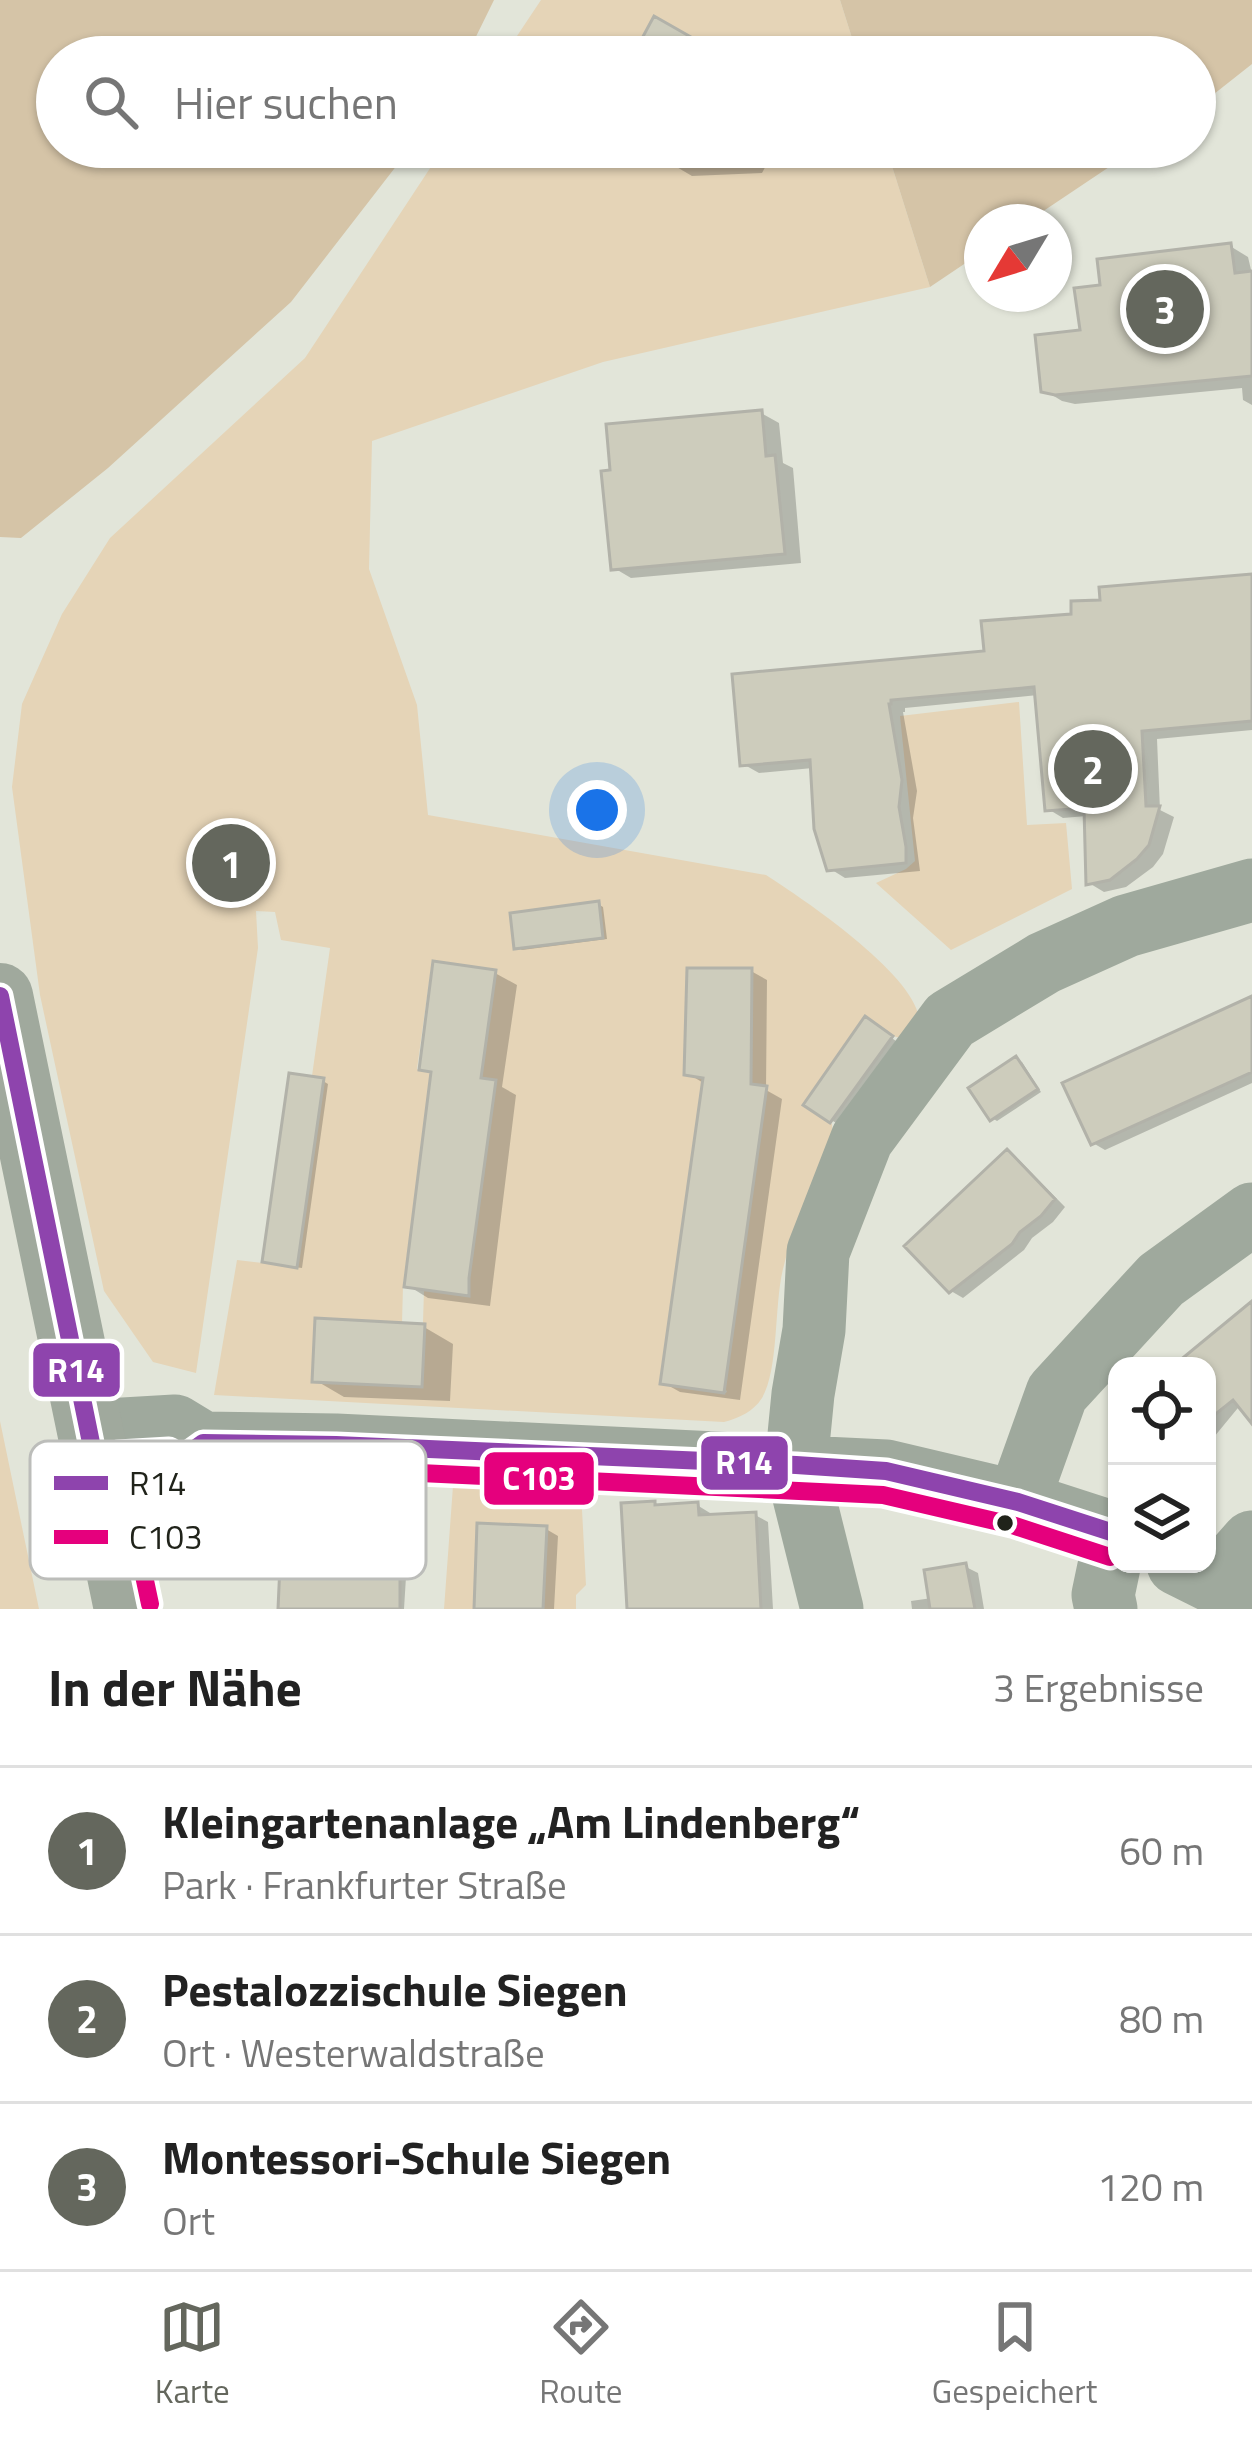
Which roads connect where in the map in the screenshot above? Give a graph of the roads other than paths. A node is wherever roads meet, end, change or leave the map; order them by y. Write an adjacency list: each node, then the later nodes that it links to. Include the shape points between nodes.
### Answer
1 (1252, 890): 6 (street, via 1126,926 950,1020 862,1139 818,1252)
2 (0, 996): 4 (main road)
3 (1252, 1214): 7 (street, via 1161,1280 1058,1393)
4 (90, 1441)
5 (426, 1449): 6 (street)
6 (796, 1465): 7 (street, via 886,1471); 12 (street)
7 (1018, 1502): 8 (street)
8 (1108, 1530)
9 (1108, 1571): 13 (street)
10 (120, 1579): 11 (main road)
11 (127, 1609)
12 (832, 1609)
13 (1106, 1609)

